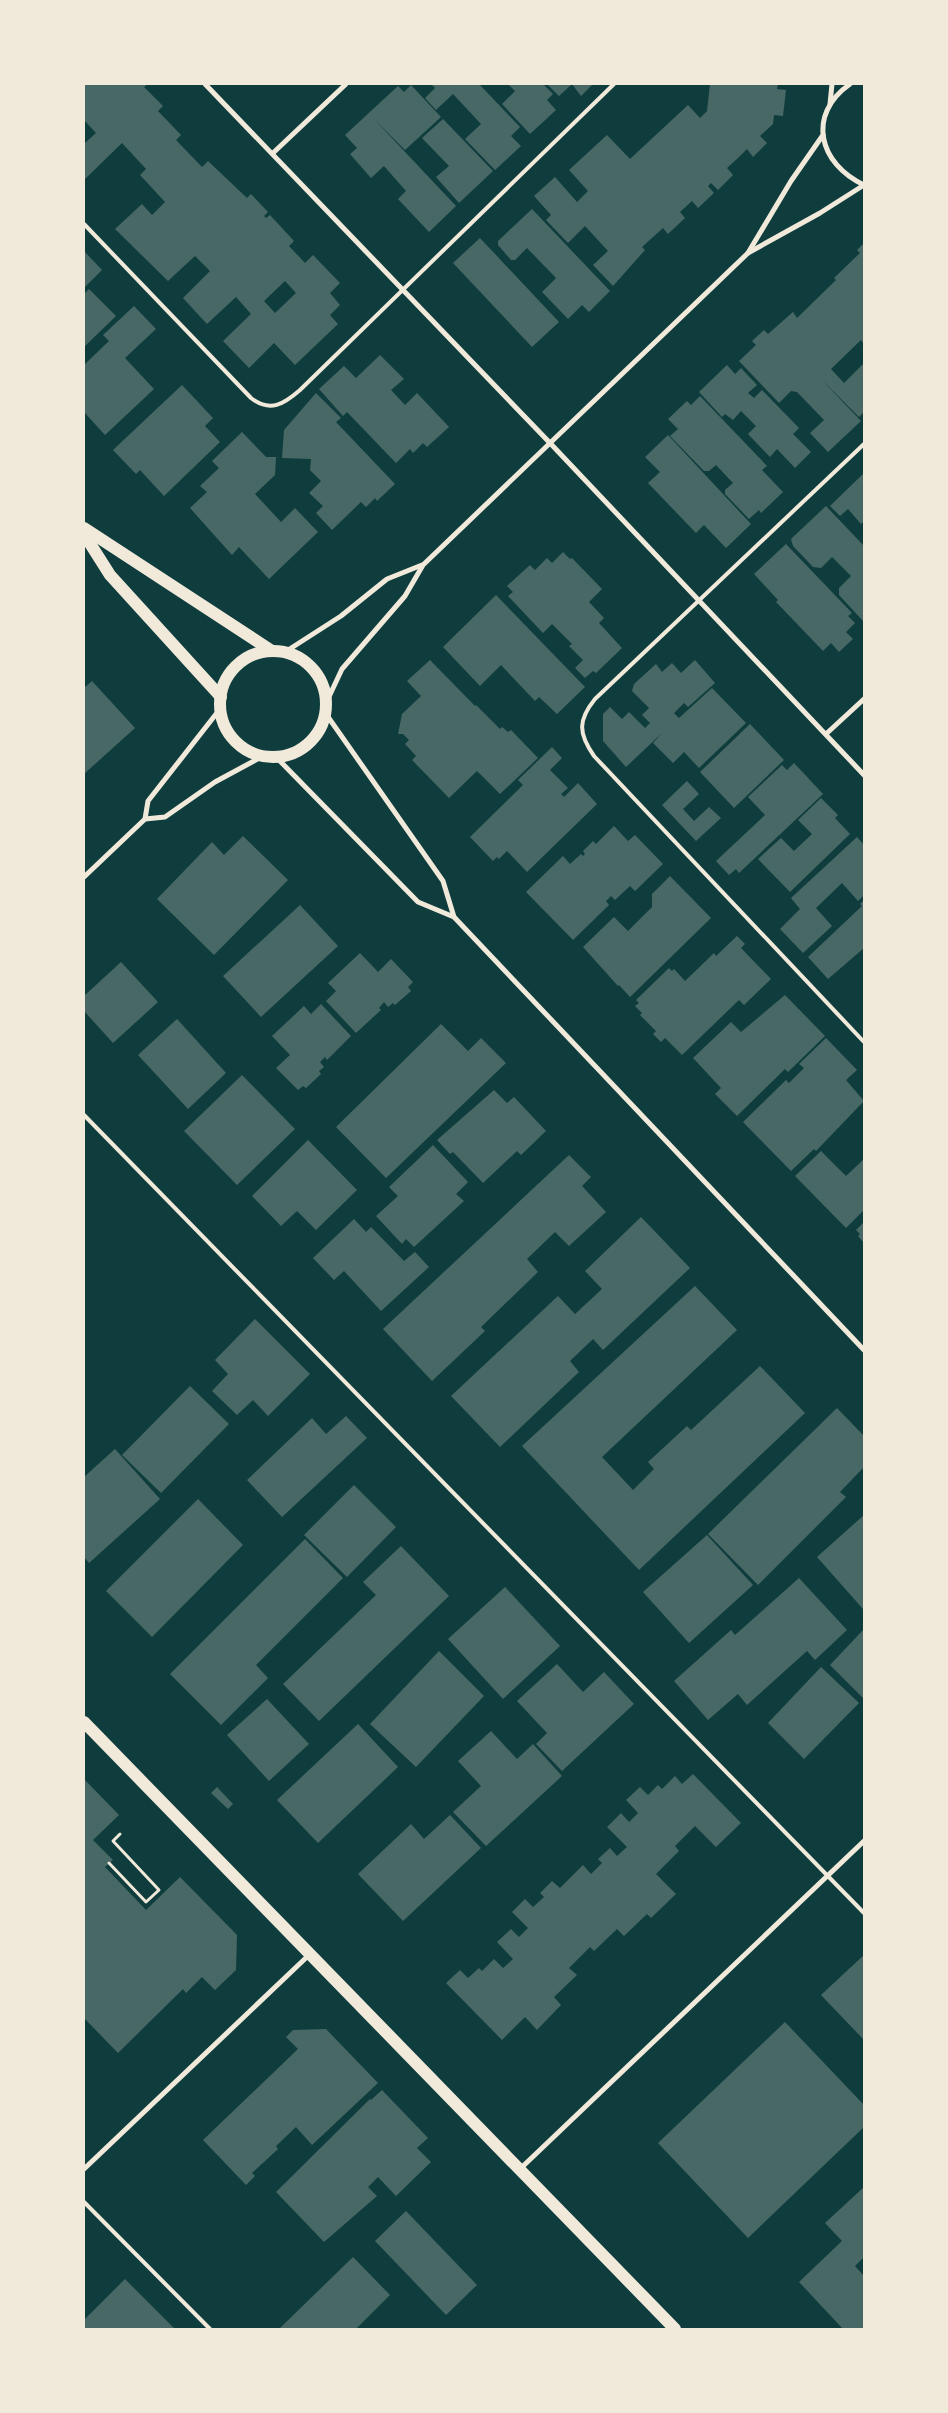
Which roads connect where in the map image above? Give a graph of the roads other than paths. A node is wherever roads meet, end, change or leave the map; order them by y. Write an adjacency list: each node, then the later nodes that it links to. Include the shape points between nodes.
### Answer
1 (206, 84): 8 (street)
2 (346, 84): 8 (street)
3 (614, 84): 12 (lane)
4 (832, 84): 6 (street)
5 (850, 84): 6 (street)
6 (830, 105): 7 (street)
7 (823, 135): 9 (street, via 827,152 836,166 848,178); 11 (street, via 790,182)
8 (273, 153): 12 (street)
9 (864, 185): 11 (street)
10 (84, 224): 12 (lane, via 240,389 260,405 278,405 295,394)
11 (748, 253): 13 (street)
12 (403, 289): 13 (street)
13 (550, 442): 17 (street); 18 (street)
14 (864, 444): 18 (lane)
15 (84, 528): 19 (main road)
16 (84, 534): 23 (main road, via 110,574)
17 (423, 565): 20 (street, via 387,579 342,616); 22 (street, via 405,596 342,669)
18 (699, 600): 25 (street); 31 (lane, via 595,698 585,711 581,727 584,742)
19 (272, 651): 20 (main road); 23 (main road, via 248,657 238,664 224,685)
20 (286, 652): 22 (main road, via 309,665 324,687)
21 (864, 698): 25 (street)
22 (326, 700): 24 (main road)
23 (221, 703): 26 (main road, via 227,728 239,744 250,752); 28 (street, via 148,801)
24 (326, 714): 26 (main road, via 321,728 302,749 290,755); 30 (street, via 442,881)
25 (826, 734): 27 (street)
26 (269, 757): 28 (street, via 214,782 165,817); 30 (street, via 418,902)
27 (864, 775)
28 (145, 819): 29 (street)
29 (84, 878)
30 (454, 917): 33 (street)
31 (864, 1042)
32 (84, 1115): 36 (lane)
33 (864, 1350)
34 (84, 1722): 38 (main road)
35 (864, 1841): 36 (street)
36 (828, 1875): 37 (lane); 40 (street)
37 (864, 1913)
38 (310, 1954): 39 (street); 40 (main road)
39 (84, 2169)
40 (520, 2169): 43 (main road)
41 (84, 2202): 42 (lane)
42 (210, 2329)
43 (675, 2329)

